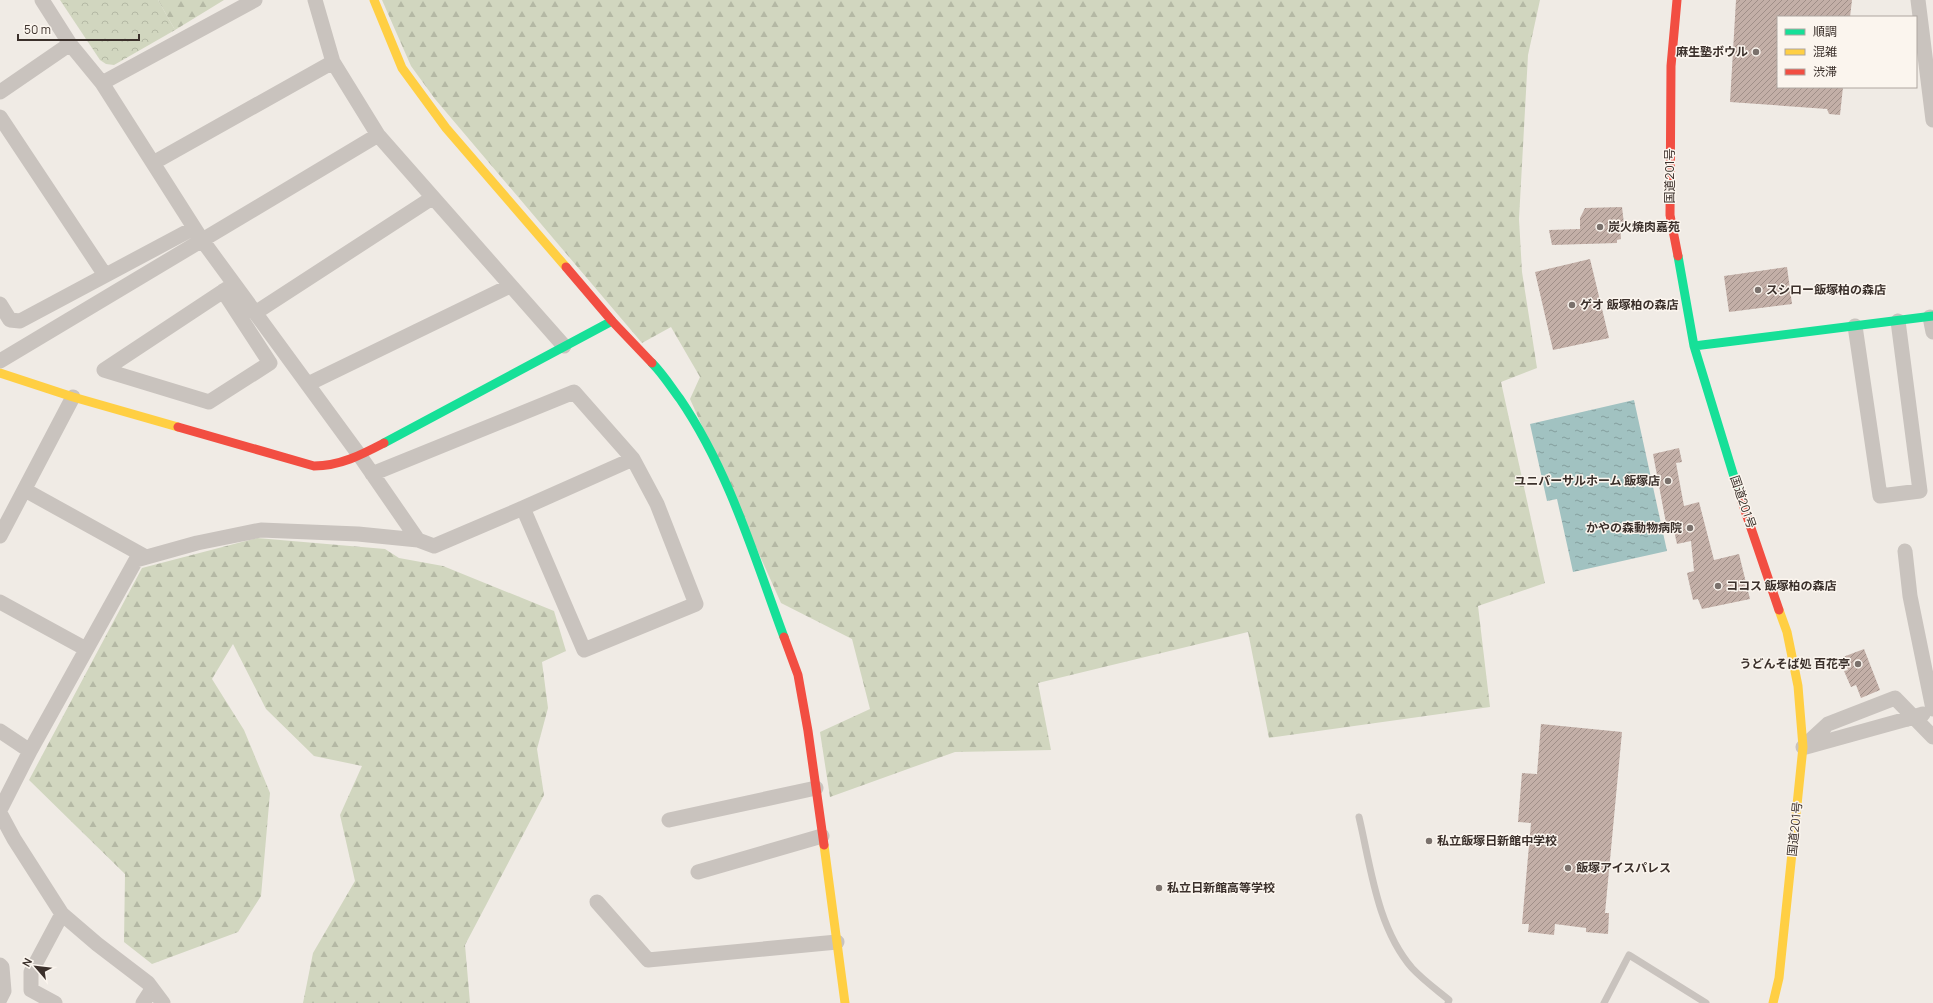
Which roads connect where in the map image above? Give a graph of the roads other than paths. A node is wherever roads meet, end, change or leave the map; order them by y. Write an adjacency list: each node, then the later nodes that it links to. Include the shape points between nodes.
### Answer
1 (42, 0): 7 (street)
2 (255, 0): 9 (street)
3 (315, 0): 8 (street)
4 (374, 0): 24 (main road, via 402,68 446,128)
5 (1677, 0): 29 (main road, 国道201号, via 1671,66 1670,215)
6 (1918, 0): 12 (street)
7 (70, 44): 9 (street); 10 (street)
8 (333, 62): 13 (street); 14 (street)
9 (102, 83): 14 (street)
10 (0, 92)
11 (0, 117): 18 (street)
12 (1933, 120)
13 (378, 135): 15 (street); 17 (street)
14 (153, 163): 16 (street)
15 (432, 198): 19 (street); 22 (street)
16 (194, 228): 17 (street); 18 (street)
17 (202, 240): 20 (street); 30 (street)
18 (105, 275): 21 (street, via 20,321 10,320)
19 (510, 286): 28 (street); 32 (street)
20 (229, 288): 20 (street, via 104,370 209,402 264,367 270,363); 22 (street)
21 (0, 304)
22 (255, 313): 32 (street)
23 (1932, 316): 25 (main road); 27 (street)
24 (612, 321): 28 (main road); 50 (main road, via 660,371 695,422 727,484 798,675)
25 (1898, 321): 26 (main road); 26 (street, via 1920,491 1880,496)
26 (1855, 326): 29 (main road)
27 (1933, 332)
28 (564, 346): 34 (main road)
29 (1694, 346): 48 (main road, 国道201号, via 1728,461 1787,632 1798,686)
30 (0, 362)
31 (0, 373): 33 (main road)
32 (308, 384): 34 (street)
33 (73, 397): 34 (main road, via 314,466 338,465); 37 (street)
34 (360, 456): 36 (street)
35 (633, 459): 36 (street, via 574,392); 38 (street); 38 (street, via 657,504 696,604 584,650)
36 (372, 474): 40 (street)
37 (25, 490): 39 (street); 42 (street)
38 (523, 508): 40 (street, via 434,546)
39 (0, 536)
40 (418, 540): 42 (street, via 358,534 261,530 197,542)
41 (1905, 550): 45 (street, via 1910,596)
42 (146, 557): 44 (street, via 136,560)
43 (0, 602): 44 (street)
44 (86, 649): 49 (street)
45 (1930, 712): 48 (street, bridge)
46 (0, 731): 49 (street)
47 (1933, 737): 48 (street, via 1895,698 1828,724)
48 (1803, 747): 69 (main road, 国道201号, via 1779,978)
49 (30, 751): 51 (street)
50 (816, 788): 53 (street); 54 (main road)
51 (0, 812): 57 (street, via 14,839)
52 (1359, 817): 66 (lane, via 1378,900 1389,933 1413,968 1449,1000)
53 (669, 820)
54 (822, 836): 55 (street); 58 (main road)
55 (698, 872)
56 (597, 902): 58 (street, via 648,960)
57 (62, 914): 60 (street, via 148,983); 62 (street, via 31,972 31,990)
58 (836, 942): 65 (main road)
59 (0, 965): 61 (street, via 4,991)
60 (152, 989): 63 (street); 64 (street)
61 (0, 999)
62 (55, 1003)
63 (142, 1003)
64 (163, 1003)
65 (845, 1003)
66 (1448, 1003)
67 (1604, 1003): 68 (lane, via 1629,955)
68 (1706, 1003)
69 (1773, 1003)

